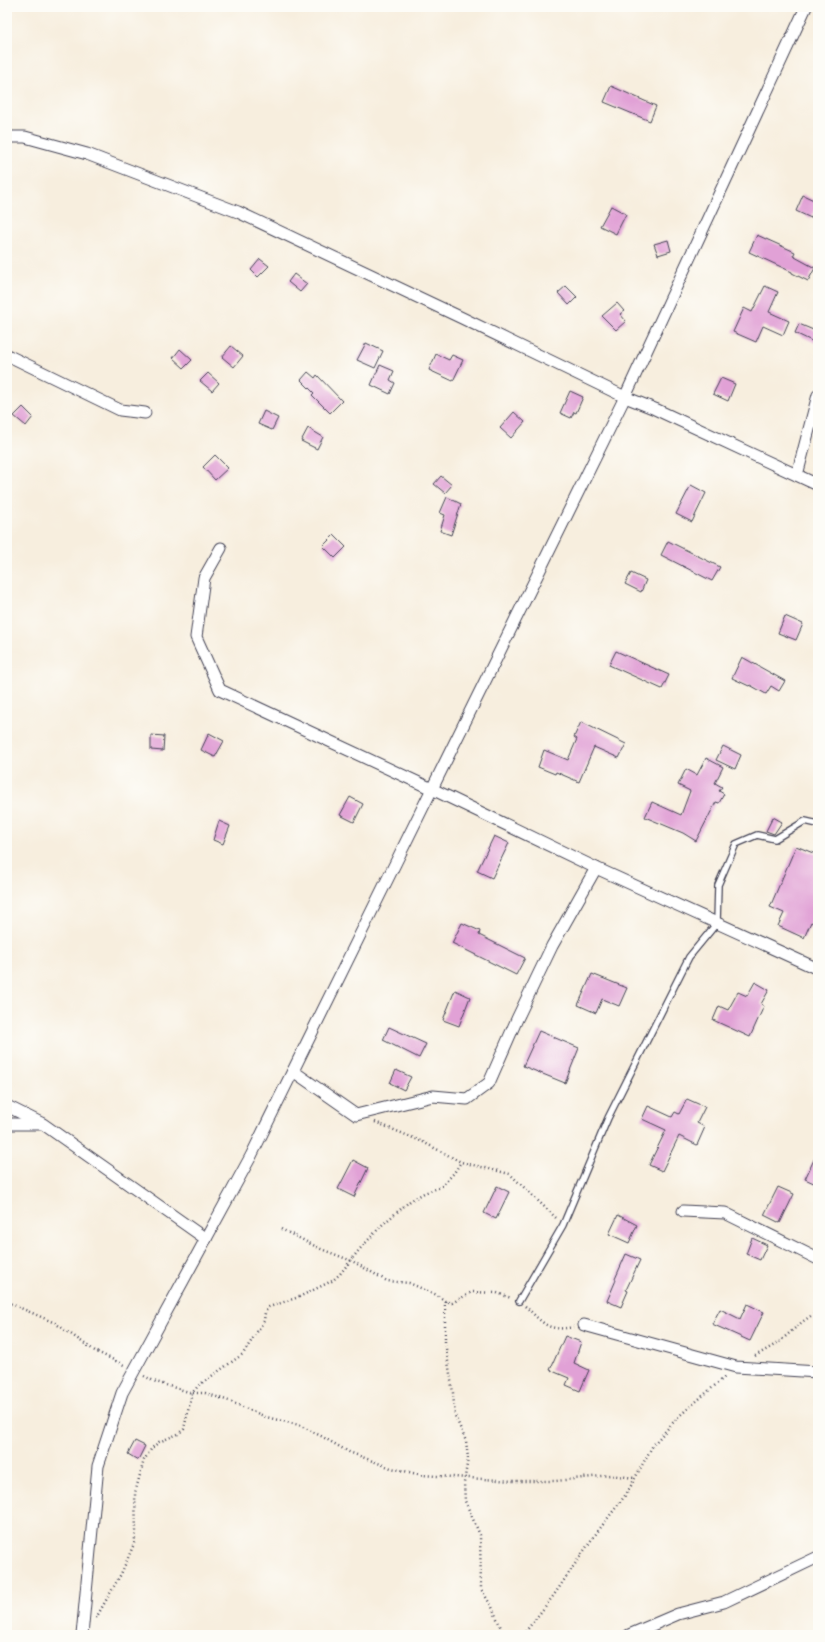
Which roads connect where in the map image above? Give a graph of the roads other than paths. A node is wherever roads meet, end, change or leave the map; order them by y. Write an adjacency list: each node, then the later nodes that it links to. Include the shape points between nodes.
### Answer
1 (806, 7): 5 (street)
2 (7, 138): 5 (street, via 25,137 87,154 238,212)
3 (7, 355): 6 (street, via 120,410)
4 (818, 395): 7 (street)
5 (625, 397): 7 (street); 10 (street)
6 (145, 412)
7 (797, 475): 8 (street)
8 (818, 485)
9 (222, 548): 10 (street, via 204,578 196,637 220,690)
10 (432, 789): 12 (street); 15 (street)
11 (818, 824): 13 (lane, via 805,821 774,839 757,835 736,844 718,885)
12 (596, 868): 13 (street); 15 (street, via 552,946 517,1018 490,1083 467,1099 433,1096 356,1115)
13 (717, 922): 14 (street); 22 (lane, via 689,958 608,1118 563,1225)
14 (818, 969)
15 (293, 1071): 20 (street)
16 (7, 1106): 18 (street)
17 (7, 1124): 18 (street)
18 (43, 1124): 20 (street)
19 (683, 1211): 21 (street, via 725,1214)
20 (206, 1239): 26 (street, via 122,1394 98,1466)
21 (818, 1259)
22 (519, 1301)
23 (584, 1325): 24 (street, via 736,1367)
24 (818, 1372)
25 (818, 1556): 27 (street, via 724,1602 678,1614)
26 (82, 1635)
27 (629, 1635)

